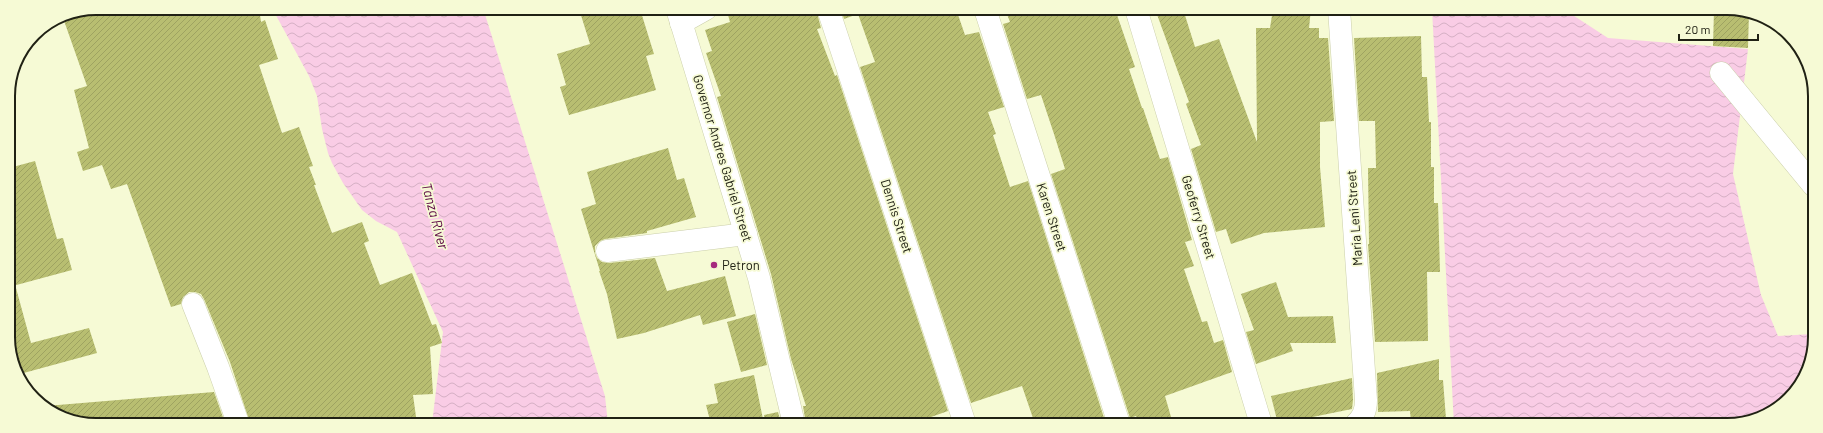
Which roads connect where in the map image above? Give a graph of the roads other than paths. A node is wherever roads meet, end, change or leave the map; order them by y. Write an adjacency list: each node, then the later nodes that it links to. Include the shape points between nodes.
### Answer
1 (830, 15): 13 (street, Dennis Street)
2 (987, 15): 14 (street, Karen Street)
3 (1138, 15): 15 (street, Geoferry Street)
4 (1339, 15): 16 (street, Maria Leni Street, via 1366,400 1366,409)
5 (679, 16): 8 (street, Governor Andres Gabriel Street)
6 (1722, 73): 7 (street)
7 (1808, 179)
8 (746, 234): 9 (street); 12 (street, Governor Andres Gabriel Street)
9 (607, 251)
10 (193, 304): 11 (street)
11 (236, 418)
12 (793, 418)
13 (963, 418)
14 (1117, 418)
15 (1259, 418)
16 (1361, 418)

